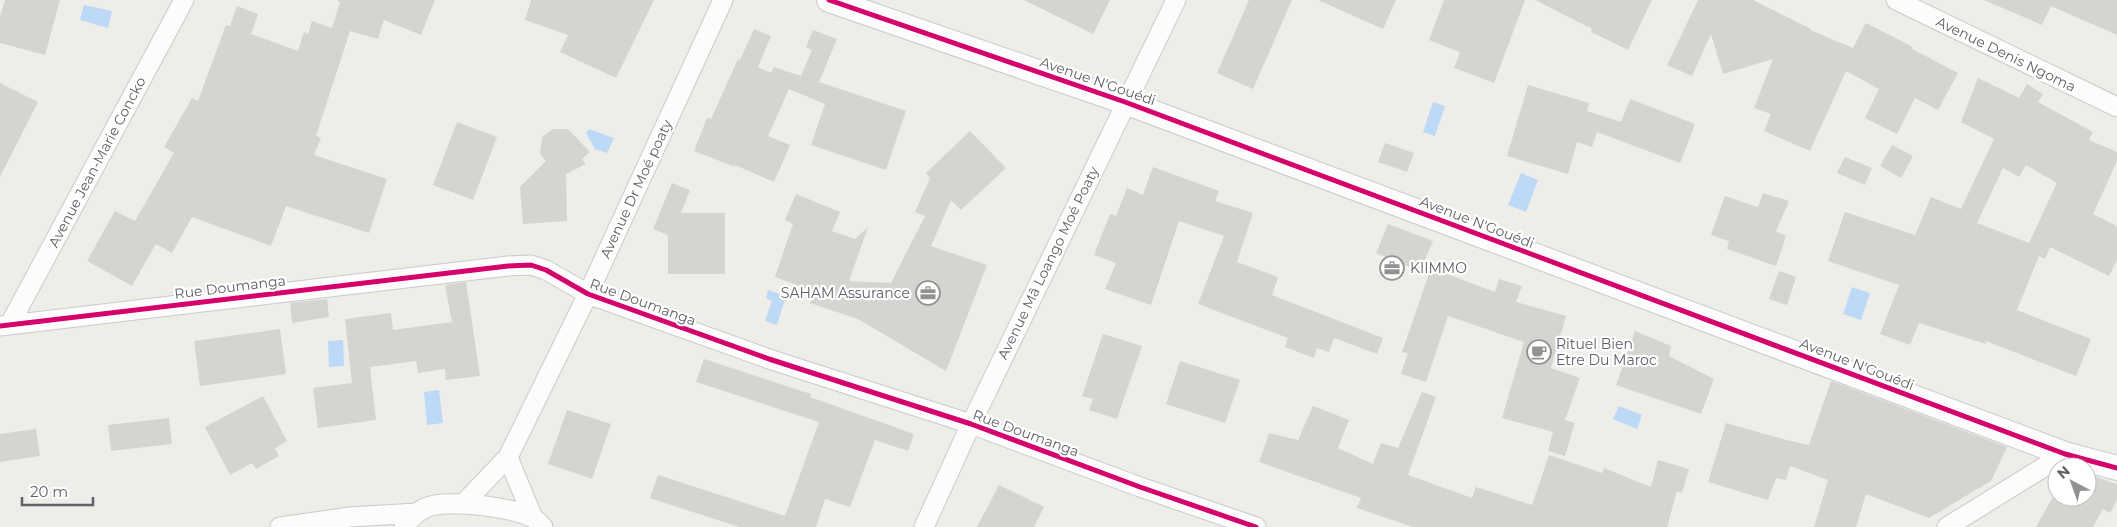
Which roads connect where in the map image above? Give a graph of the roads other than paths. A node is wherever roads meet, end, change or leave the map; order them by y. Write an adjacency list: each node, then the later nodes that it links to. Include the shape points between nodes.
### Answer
1 (184, 0): 9 (street, Avenue Jean-Marie Concko)
2 (723, 0): 8 (street, Avenue Dr Moé poaty)
3 (829, 0): 6 (street, Avenue N'Gouédi)
4 (1176, 0): 6 (street, Avenue Mâ Loango Moé Poaty)
5 (1896, 0): 7 (street, Avenue Denis Ngoma)
6 (1126, 102): 10 (street, Avenue Mâ Loango Moé Poaty); 11 (street, Avenue N'Gouédi)
7 (2117, 107)
8 (588, 294): 9 (street, Rue Doumanga, via 546,270 531,265 508,266); 10 (street, Rue Doumanga, via 769,359); 12 (street, Avenue Dr Moé poaty)
9 (5, 325)
10 (971, 424): 20 (street, Avenue Mâ Loango Moé Poaty); 21 (street, Rue Doumanga)
11 (2065, 454): 13 (street, Avenue N'Gouédi); 22 (street)
12 (508, 457): 14 (street, Avenue Dr Moé poaty); 17 (street)
13 (2117, 468)
14 (463, 504): 15 (street, via 434,505); 17 (street, via 517,512)
15 (417, 512): 16 (street); 19 (street)
16 (356, 522): 18 (street)
17 (538, 523)
18 (280, 527)
19 (404, 527)
20 (924, 527)
21 (1256, 527)
22 (1947, 527)

